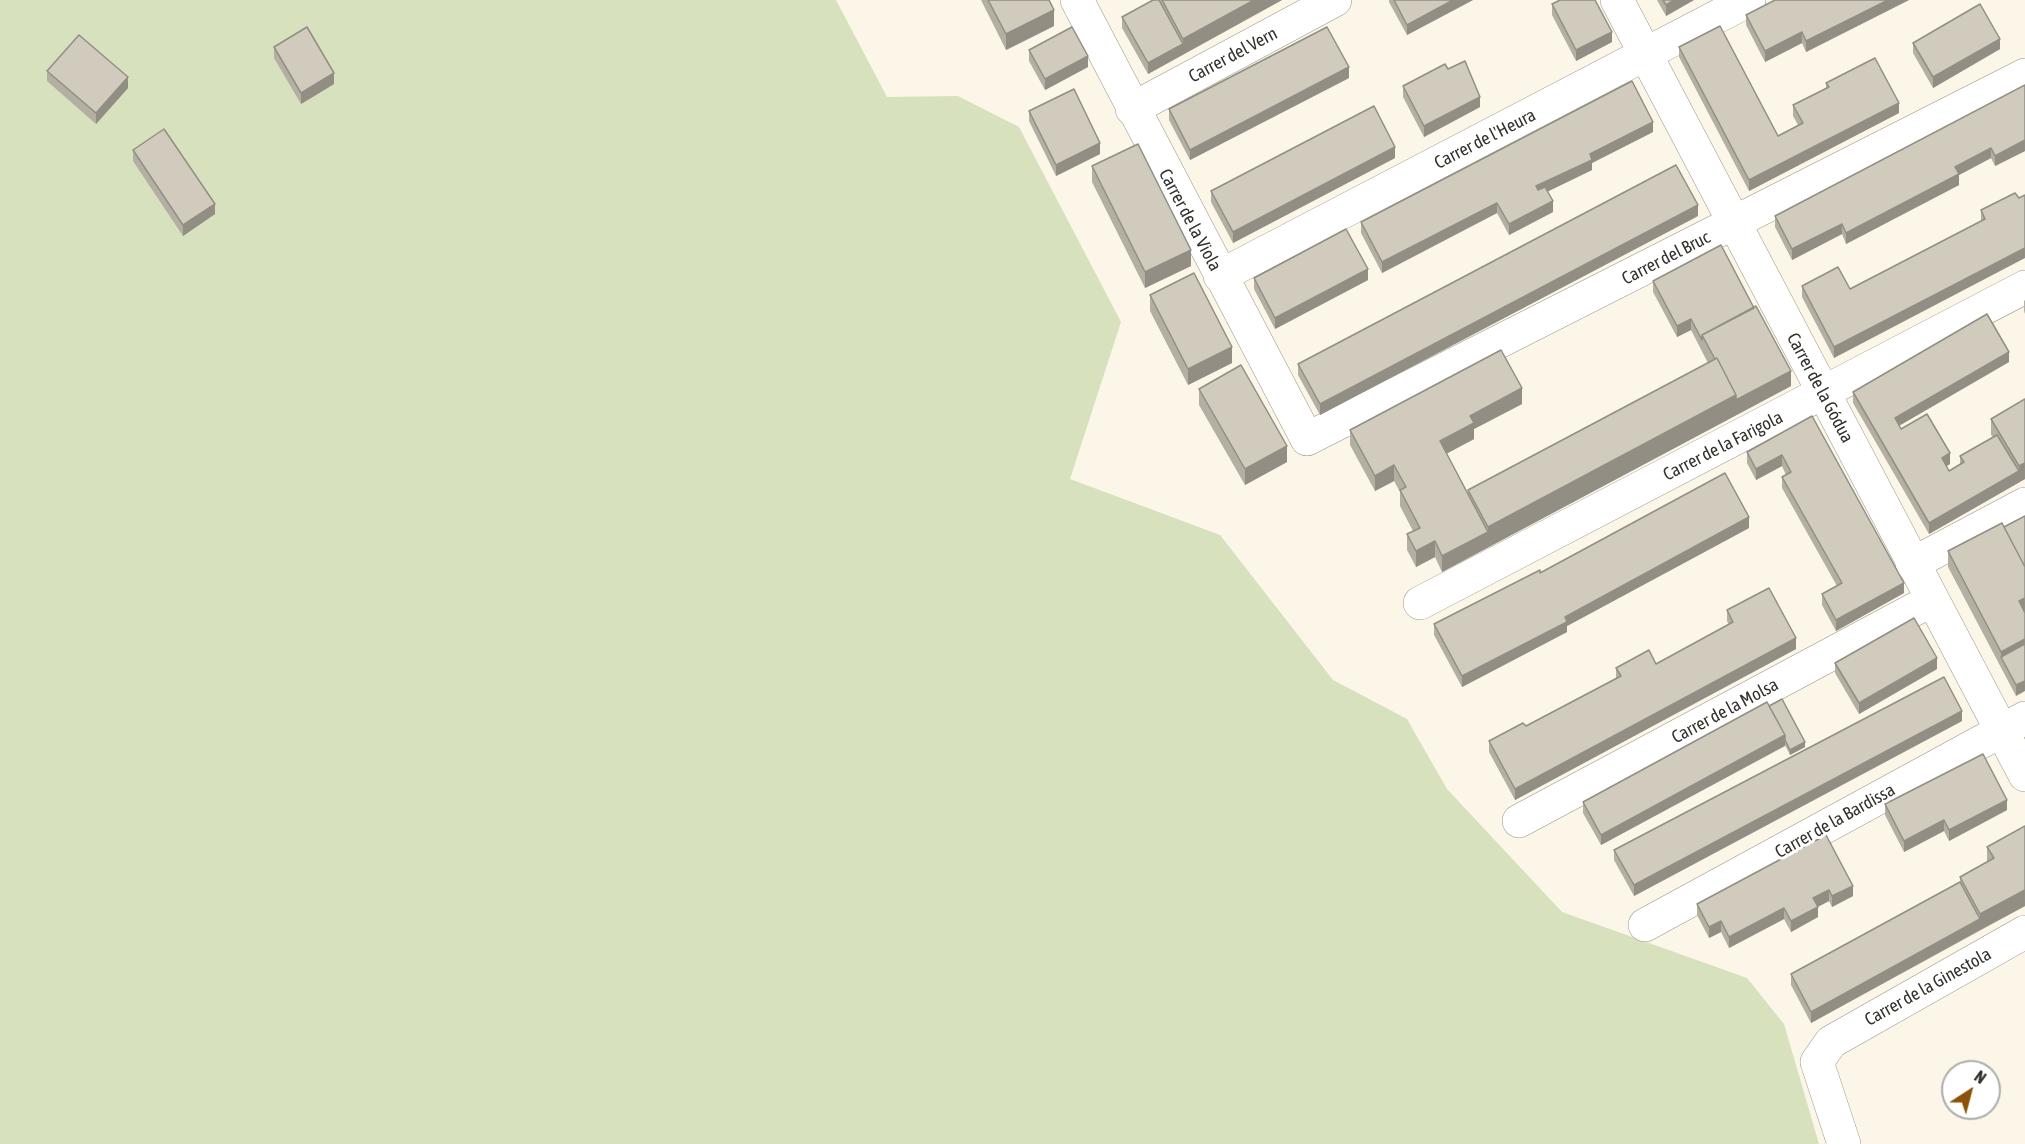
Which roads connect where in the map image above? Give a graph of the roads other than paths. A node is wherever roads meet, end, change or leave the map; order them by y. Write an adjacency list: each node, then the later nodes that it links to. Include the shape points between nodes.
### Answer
1 (1077, 0): 7 (street, Carrer de la Viola)
2 (1335, 0): 7 (street, Carrer del Vern)
3 (1617, 0): 5 (street, Carrer de la Gódua)
4 (1749, 0): 5 (street, Carrer de l'Heura)
5 (1648, 54): 8 (street, Carrer de la Gódua); 9 (street, Carrer de l'Heura)
6 (2025, 75): 8 (street, Carrer del Bruc)
7 (1132, 109): 9 (street, Carrer de la Viola)
8 (1734, 223): 11 (street, Carrer de la Gódua); 12 (street, Carrer del Bruc)
9 (1220, 276): 12 (street, Carrer de la Viola)
10 (2025, 287): 11 (street, Carrer de la Farigola)
11 (1824, 394): 14 (street, Carrer de la Gódua); 16 (street, Carrer de la Farigola)
12 (1307, 439)
13 (2025, 504): 14 (street)
14 (1912, 564): 15 (street, Carrer de la Gódua)
15 (1932, 600): 17 (street, Carrer de la Gódua); 19 (street, Carrer de la Molsa)
16 (1420, 603)
17 (2013, 724): 18 (street, Carrer de la Gódua); 20 (street, Carrer de la Bardissa)
18 (2025, 775)
19 (1519, 821)
20 (1645, 925)
21 (2025, 932): 22 (street, Carrer de la Ginestola, via 1831,1042 1817,1062)
22 (1844, 1144)

